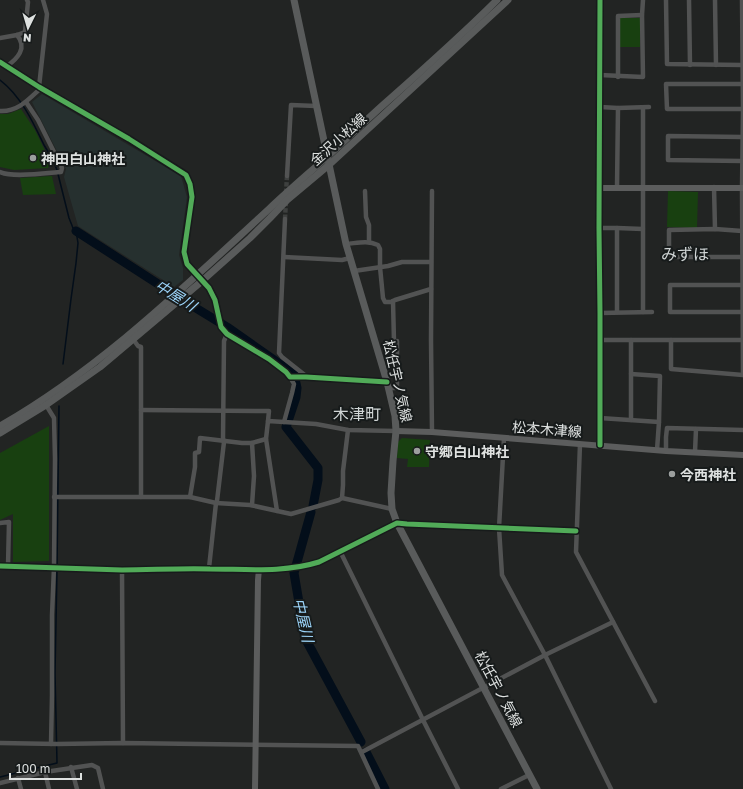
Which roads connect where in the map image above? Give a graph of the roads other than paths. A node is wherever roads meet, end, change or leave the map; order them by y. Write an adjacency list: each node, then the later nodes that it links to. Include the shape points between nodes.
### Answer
1 (27, 0): 13 (street, via 24,32)
2 (43, 0): 23 (street, via 47,14)
3 (294, 0): 25 (main road, 松任宇ノ気線)
4 (497, 0): 33 (main road, 金沢小松線)
5 (508, 0): 35 (main road, 金沢小松線)
6 (600, 0): 20 (street)
7 (643, 0): 12 (street)
8 (666, 0): 16 (street, via 667,64)
9 (689, 0): 16 (street)
10 (715, 0): 17 (street)
11 (742, 0): 18 (street)
12 (642, 15): 21 (street, via 618,16); 21 (street, via 644,77)
13 (17, 36): 14 (street); 19 (street, via 21,50 15,60)
14 (0, 38)
15 (0, 62): 19 (street)
16 (690, 65): 17 (street)
17 (716, 65): 18 (street)
18 (742, 65): 22 (street)
19 (7, 66): 23 (street)
20 (600, 75): 21 (street); 26 (street)
21 (618, 77)
22 (742, 84): 30 (street); 30 (street, via 666,84 667,109)
23 (40, 87): 24 (street); 59 (street, via 186,175 192,197 184,252 187,264)
24 (25, 103): 31 (street, via 6,112); 36 (street, via 38,120 62,168 61,172 17,175)
25 (316, 106): 33 (main road, 松任宇ノ気線); 37 (street, via 291,105)
26 (600, 106): 28 (street); 40 (street)
27 (649, 107): 29 (street)
28 (618, 108): 29 (street); 38 (street)
29 (643, 108): 41 (street)
30 (743, 110): 32 (street)
31 (0, 111)
32 (742, 137): 34 (street); 34 (street, via 668,136 668,160)
33 (328, 156): 35 (main road, 松任宇ノ気線); 59 (main road, 金沢小松線)
34 (742, 161): 42 (street)
35 (330, 164): 52 (main road, 松任宇ノ気線); 60 (main road, 金沢小松線, via 287,200)
36 (0, 172)
37 (287, 176)
38 (617, 187): 40 (street); 41 (street)
39 (714, 187): 41 (street); 42 (street); 49 (street)
40 (599, 188): 46 (street)
41 (643, 188): 48 (street)
42 (742, 188): 50 (street)
43 (365, 191): 51 (street)
44 (432, 191): 56 (street)
45 (285, 218): 53 (street)
46 (599, 228): 47 (street); 71 (street)
47 (617, 228): 48 (street); 67 (street)
48 (643, 229): 68 (street)
49 (715, 229): 50 (street); 55 (street, via 669,230 669,257)
50 (742, 231): 55 (street)
51 (369, 242): 52 (street); 57 (street, via 378,245 380,249)
52 (346, 244): 54 (main road, 松任宇ノ気線)
53 (284, 257): 54 (street, via 342,260); 80 (street, via 279,352)
54 (350, 258): 58 (main road, 松任宇ノ気線)
55 (742, 258): 61 (street)
56 (431, 262): 57 (street, via 407,261); 63 (street)
57 (380, 267): 58 (street); 66 (street, via 383,298 385,302)
58 (354, 270): 82 (main road, 松任宇ノ気線)
59 (196, 275): 60 (street); 64 (main road, 金沢小松線)
60 (202, 281): 62 (street); 64 (main road, 金沢小松線)
61 (743, 285): 70 (street); 70 (street, via 670,285 670,312)
62 (209, 288): 72 (street, via 215,300 219,320)
63 (431, 289): 66 (street); 96 (street)
64 (182, 294): 65 (main road)
65 (173, 301): 73 (main road); 91 (main road, via 63,386)
66 (393, 301): 82 (street, via 397,388)
67 (617, 312): 68 (street); 71 (street)
68 (643, 312): 69 (street)
69 (652, 312)
70 (742, 312): 77 (street)
71 (600, 313): 74 (street)
72 (227, 334): 81 (street); 85 (street, via 224,341)
73 (133, 339): 83 (main road, via 100,367); 84 (street, via 141,347)
74 (599, 340): 75 (street); 86 (street)
75 (631, 340): 76 (street); 78 (street)
76 (671, 340): 77 (street); 79 (street, via 671,369)
77 (742, 340): 79 (street)
78 (631, 374): 87 (street); 90 (street, via 660,376)
79 (743, 375)
80 (306, 376): 81 (street); 82 (street)
81 (294, 377): 89 (street)
82 (388, 385): 95 (main road, 松任宇ノ気線)
83 (46, 405): 97 (main road); 108 (street, via 54,418)
84 (141, 410): 85 (street); 109 (street)
85 (224, 411): 88 (street, via 269,411); 100 (street)
86 (600, 418): 87 (street); 103 (street)
87 (631, 420): 90 (street)
88 (268, 421): 89 (street); 99 (street)
89 (287, 422): 93 (street)
90 (659, 422): 104 (street)
91 (0, 426)
92 (696, 429): 94 (street); 105 (street, via 667,428); 106 (street)
93 (348, 430): 95 (street); 111 (street)
94 (743, 430)
95 (396, 431): 96 (street, 松本木津線); 114 (main road, 松任宇ノ気線)
96 (432, 432): 98 (street, 松本木津線)
97 (0, 433)
98 (504, 438): 102 (street, 松本木津線); 118 (street)
99 (266, 439): 101 (street); 115 (street)
100 (224, 440): 101 (street); 110 (street, via 200,438 199,452 195,453); 112 (street)
101 (252, 443): 113 (street)
102 (580, 444): 103 (street, 松本木津線); 119 (street)
103 (600, 445): 104 (street, 松本木津線)
104 (657, 450): 105 (street, 松本木津線)
105 (666, 451): 106 (street, 松本木津線)
106 (695, 452): 107 (street, 松本木津線)
107 (743, 455)
108 (57, 496): 109 (street); 123 (street)
109 (141, 497): 110 (street)
110 (190, 497): 112 (street)
111 (342, 498): 114 (street); 115 (street, via 291,514)
112 (216, 503): 113 (street); 124 (street)
113 (252, 505): 115 (street)
114 (392, 509): 116 (main road, 松任宇ノ気線)
115 (277, 511)
116 (397, 523): 118 (street); 120 (street); 129 (main road, 松任宇ノ気線)
117 (0, 524): 122 (street, via 9,522)
118 (499, 528): 119 (street); 128 (street, via 502,575)
119 (576, 531): 127 (street, via 576,552)
120 (340, 551): 125 (street, via 306,566); 131 (street)
121 (0, 566): 122 (street)
122 (8, 566): 123 (street)
123 (56, 567): 126 (street); 134 (street, via 52,615)
124 (209, 568): 125 (street); 126 (street)
125 (259, 569): 135 (street)
126 (122, 570): 133 (street)
127 (613, 622): 128 (street); 130 (street)
128 (545, 655): 129 (street); 151 (street)
129 (484, 688): 131 (street); 139 (main road, 松任宇ノ気線)
130 (655, 701)
131 (423, 720): 136 (street); 148 (street)
132 (0, 743): 134 (street)
133 (122, 743): 134 (street); 135 (street)
134 (54, 744)
135 (256, 746): 136 (street, via 358,746); 146 (street)
136 (362, 752): 147 (street)
137 (71, 767): 138 (street); 144 (street); 145 (street, via 92,765 98,768)
138 (45, 772): 140 (street); 143 (street)
139 (530, 775): 149 (street); 150 (main road, 松任宇ノ気線)
140 (18, 778): 141 (street); 142 (street)
141 (0, 783)
142 (21, 789)
143 (49, 789)
144 (77, 789)
145 (103, 789)
146 (255, 789)
147 (378, 789)
148 (458, 789)
149 (501, 789)
150 (537, 789)
151 (611, 789)

